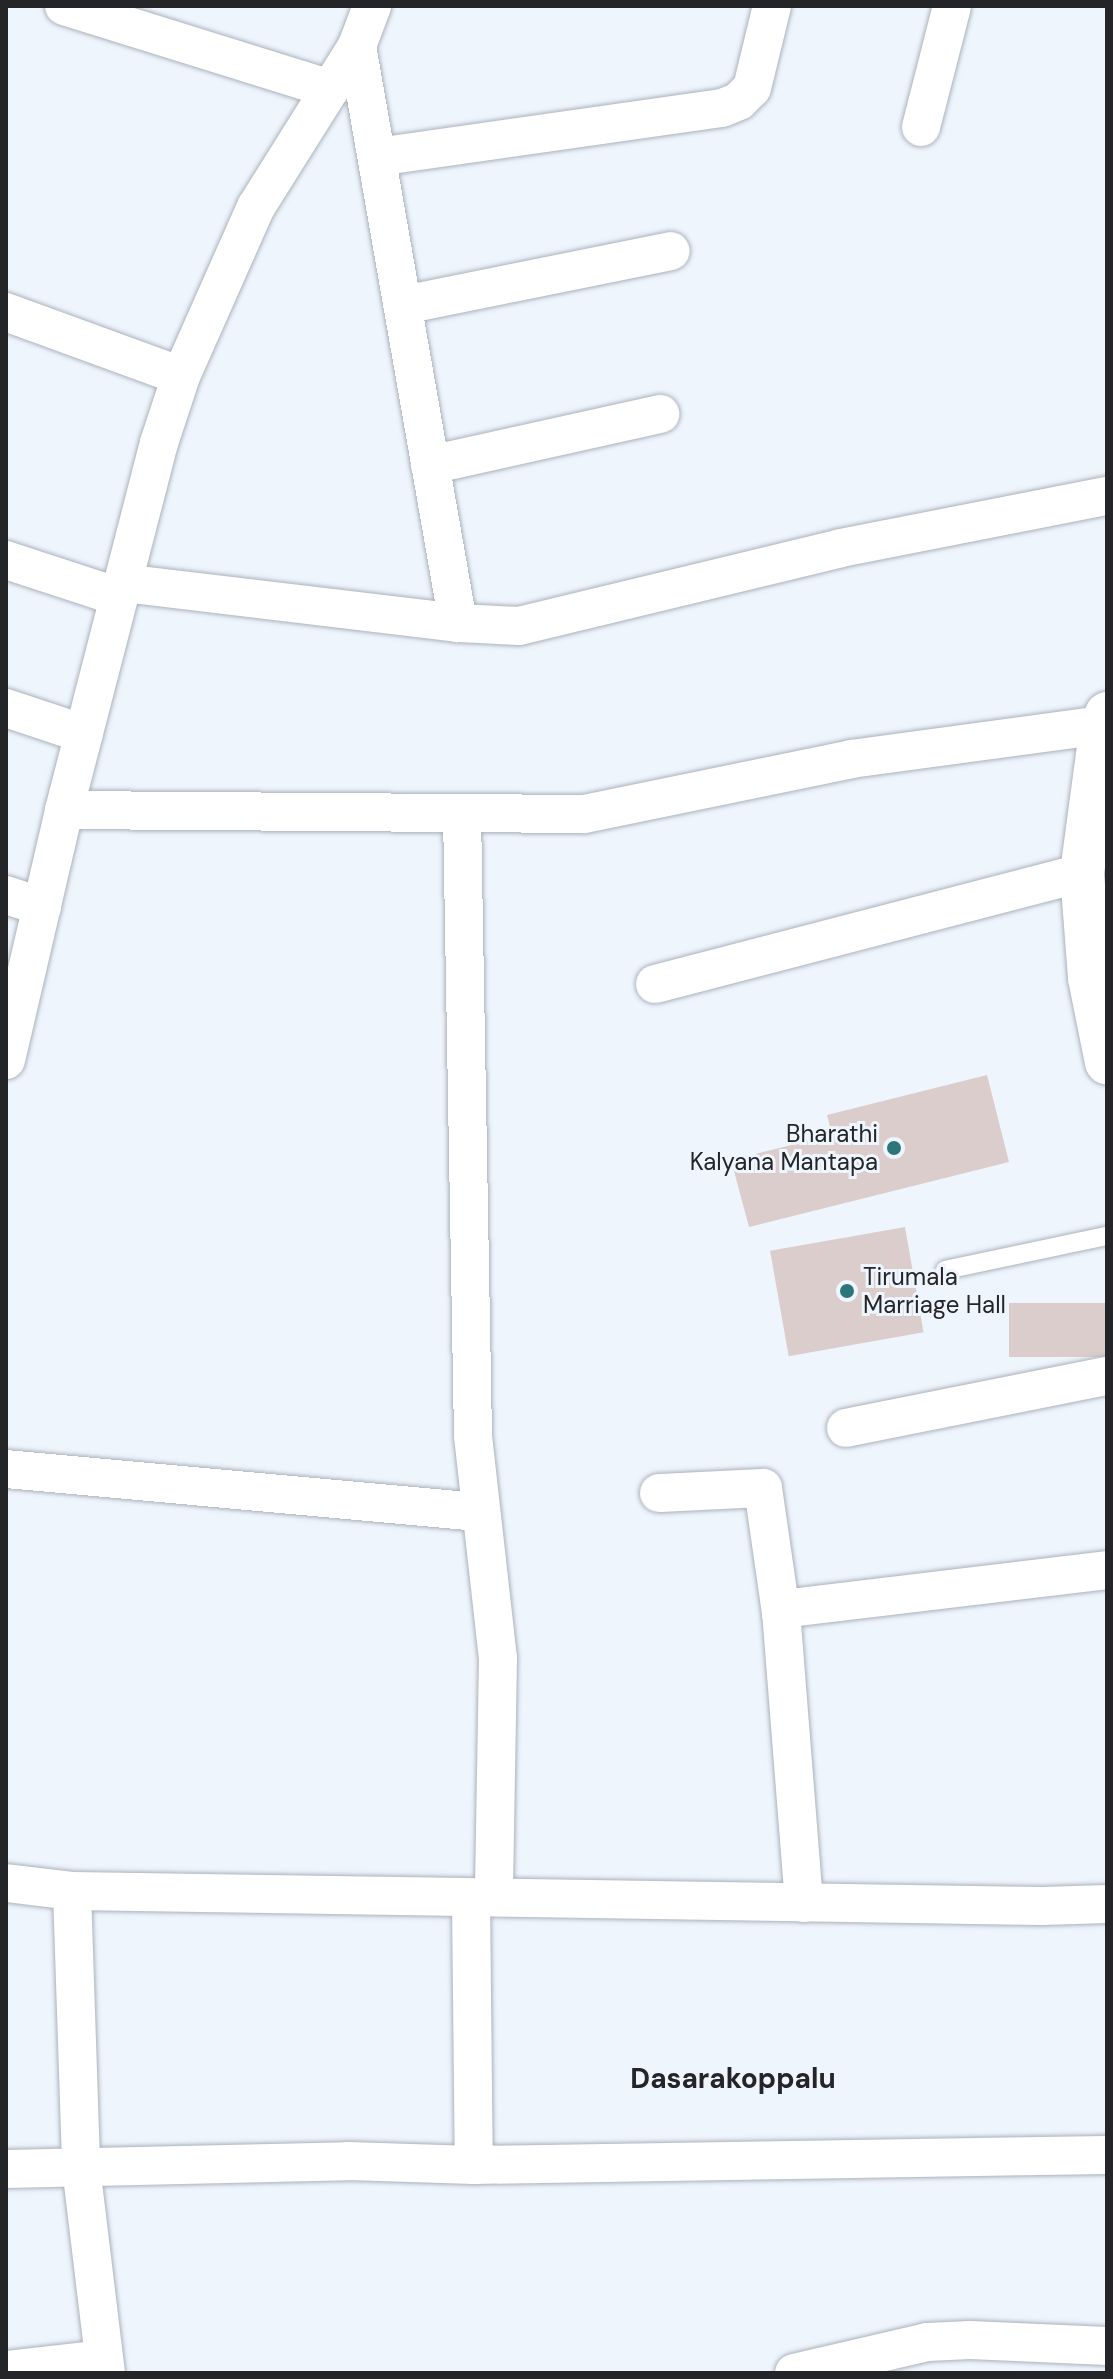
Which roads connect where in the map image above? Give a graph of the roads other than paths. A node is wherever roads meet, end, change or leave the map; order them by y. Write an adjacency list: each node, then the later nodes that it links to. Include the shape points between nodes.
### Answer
1 (64, 6): 6 (street)
2 (372, 6): 5 (street)
3 (772, 6): 8 (street, via 752,88 722,108)
4 (952, 6): 7 (street)
5 (357, 46): 6 (street); 8 (street)
6 (330, 89): 12 (street, via 256,207)
7 (921, 127)
8 (377, 157): 10 (street)
9 (671, 251): 10 (street)
10 (403, 305): 14 (street)
11 (6, 312): 12 (street)
12 (181, 376): 17 (street)
13 (660, 414): 14 (street)
14 (430, 465): 18 (street)
15 (1107, 496): 18 (street, via 841,548 519,626)
16 (6, 560): 17 (street)
17 (121, 590): 18 (street); 21 (street)
18 (458, 623)
19 (6, 708): 21 (street)
20 (1104, 720): 23 (street, via 851,759 584,814); 24 (main road)
21 (84, 734): 22 (street)
22 (64, 810): 23 (street); 26 (street)
23 (462, 813): 36 (street, via 473,1436)
24 (1082, 873): 27 (street); 29 (main road, via 1090,978)
25 (6, 895): 26 (street)
26 (42, 907): 28 (street)
27 (655, 984)
28 (6, 1060)
29 (1107, 1062)
30 (1107, 1236): 31 (lane)
31 (945, 1270)
32 (1107, 1376): 33 (street)
33 (846, 1428)
34 (6, 1469): 36 (street)
35 (659, 1493): 38 (street, via 763,1488)
36 (480, 1512): 41 (street, via 498,1658)
37 (1107, 1570): 38 (street)
38 (781, 1613): 42 (street)
39 (6, 1883): 40 (street)
40 (72, 1891): 41 (street); 46 (street)
41 (482, 1897): 42 (street); 45 (street)
42 (804, 1903): 43 (street)
43 (1107, 1904)
44 (1107, 2155): 45 (street)
45 (474, 2165): 46 (street, via 348,2161)
46 (81, 2167): 47 (street); 49 (street)
47 (6, 2169)
48 (1107, 2346): 51 (street, via 927,2342)
49 (104, 2366): 50 (street)
50 (6, 2370)
51 (794, 2373)

